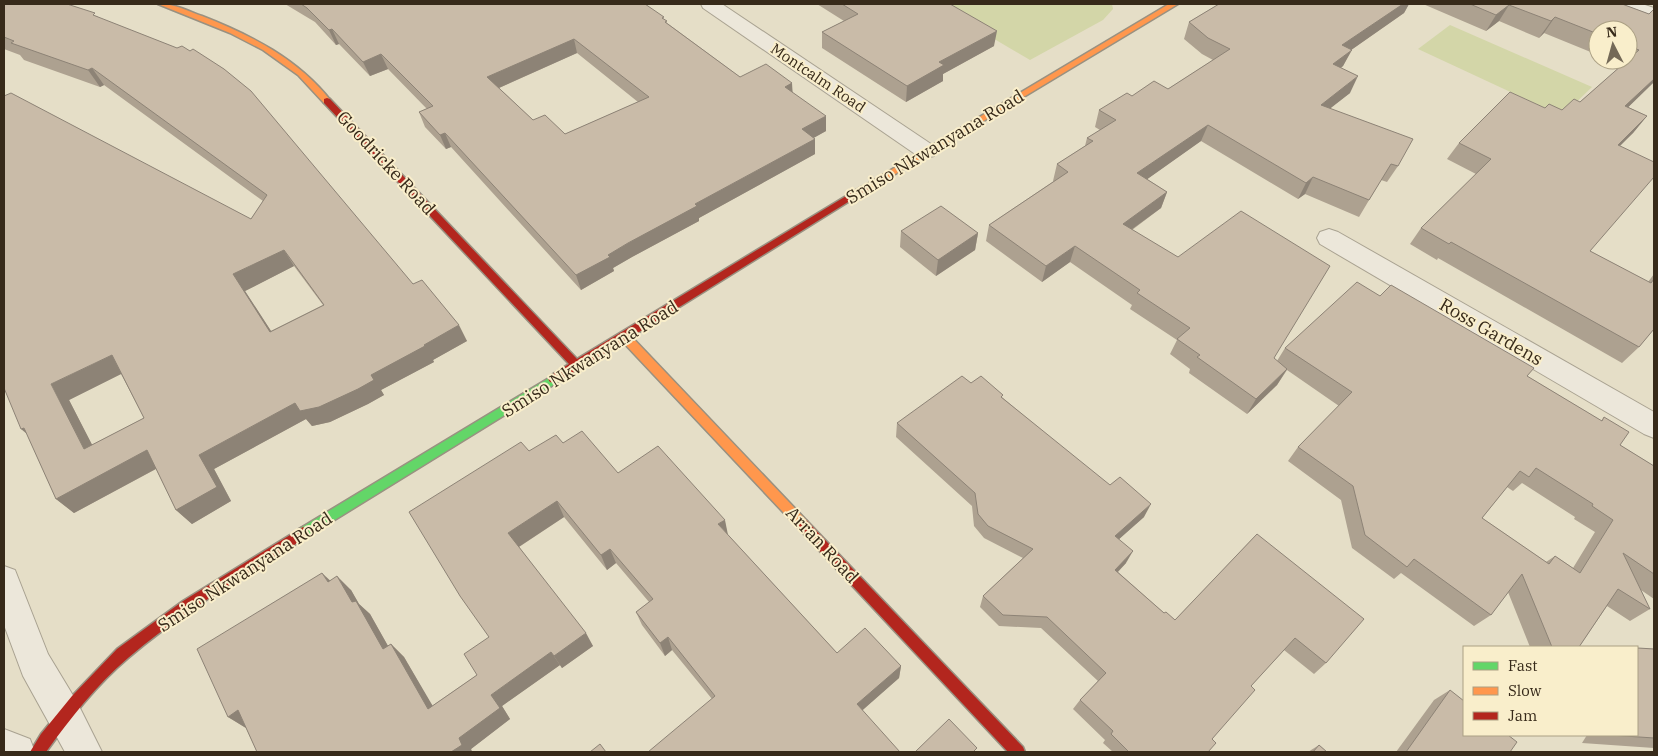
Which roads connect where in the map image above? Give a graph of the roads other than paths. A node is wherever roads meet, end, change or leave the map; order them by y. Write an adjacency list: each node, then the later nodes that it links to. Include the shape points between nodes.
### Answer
1 (162, 4): 9 (street, Goodricke Road, via 253,41 298,70)
2 (710, 4): 6 (street, Montcalm Road)
3 (1625, 4): 5 (street)
4 (1166, 5): 6 (street, Smiso Nkwanyana Road)
5 (1654, 16)
6 (926, 151): 8 (street, Smiso Nkwanyana Road)
7 (1329, 238): 10 (street, Ross Gardens)
8 (625, 337): 9 (street, Smiso Nkwanyana Road); 17 (street, Arran Road)
9 (578, 366): 12 (street, Smiso Nkwanyana Road, via 212,589 162,623 111,664)
10 (1654, 426)
11 (4, 580): 12 (street, via 35,664)
12 (65, 714): 15 (street, Smiso Nkwanyana Road); 16 (street)
13 (4, 747): 14 (street)
14 (17, 752)
15 (37, 752)
16 (84, 752)
17 (1018, 752)

